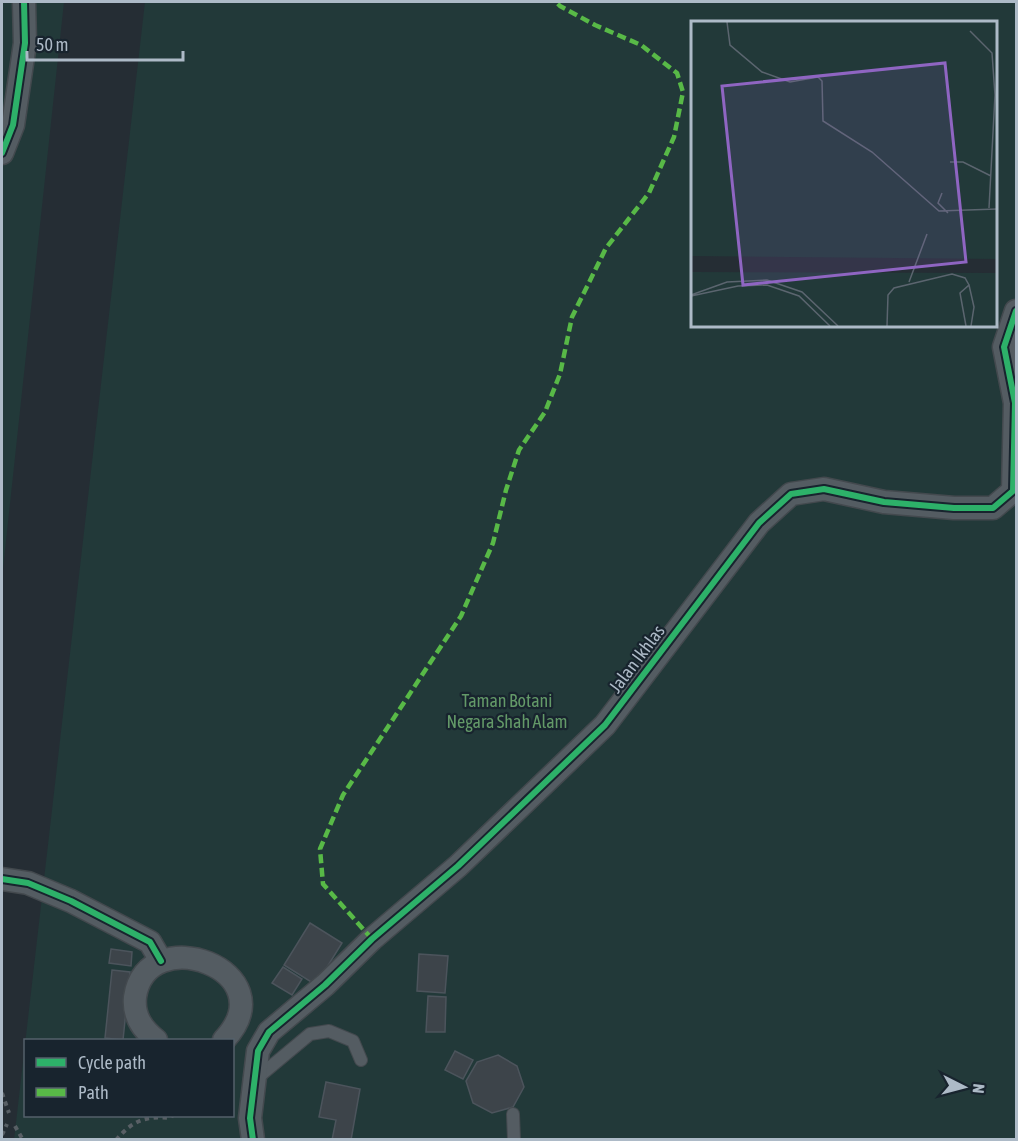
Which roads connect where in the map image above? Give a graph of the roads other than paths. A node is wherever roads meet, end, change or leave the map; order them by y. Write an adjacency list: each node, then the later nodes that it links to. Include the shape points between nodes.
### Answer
1 (24, 2): 2 (street, via 25,43 13,125)
2 (2, 153)
3 (1017, 311): 7 (street, Jalan Ikhlas, via 1004,347 1015,403 1013,491 993,508 884,502 824,489 790,494 759,523 605,725 458,866)
4 (2, 879): 5 (street, via 28,883 71,901 150,942)
5 (161, 961): 6 (street, via 186,958 218,967 238,990); 8 (street, via 143,976 136,989 137,1017)
6 (238, 1019): 7 (street); 9 (street)
7 (269, 1032): 11 (street, Jalan Ikhlas, via 258,1050)
8 (154, 1039)
9 (226, 1039)
10 (361, 1060): 11 (lane, via 353,1041 329,1031 310,1034)
11 (255, 1079): 13 (street, Jalan Ikhlas, via 250,1118)
12 (513, 1114): 14 (lane)
13 (253, 1140)
14 (514, 1140)

